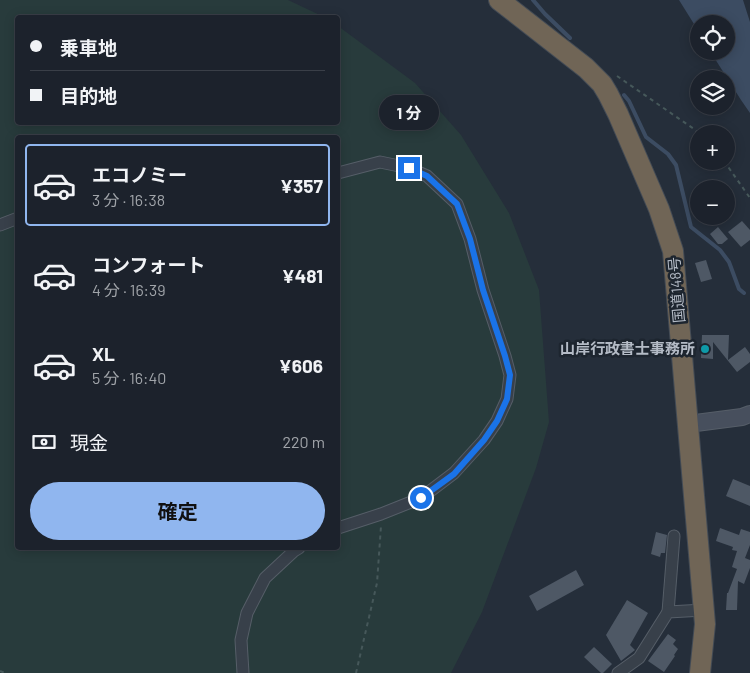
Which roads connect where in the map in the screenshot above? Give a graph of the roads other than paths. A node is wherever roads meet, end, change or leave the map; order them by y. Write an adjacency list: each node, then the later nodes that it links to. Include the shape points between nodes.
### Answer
1 (499, 0): 6 (highway, 国道148号, via 595,76 618,114 659,209 673,251)
2 (340, 172): 7 (street, via 380,162 409,168 427,176 457,204 510,375 507,399 497,421 454,474 421,498)
3 (15, 219): 4 (street)
4 (0, 225)
5 (750, 414): 6 (main road)
6 (688, 424): 10 (highway, 国道148号)
7 (340, 527)
8 (674, 536): 11 (street)
9 (296, 550): 12 (street, via 265,578 246,614 241,640)
10 (704, 610): 11 (street); 14 (highway, 国道148号)
11 (668, 612): 13 (street, via 639,658)
12 (243, 673)
13 (618, 673)
14 (700, 673)

